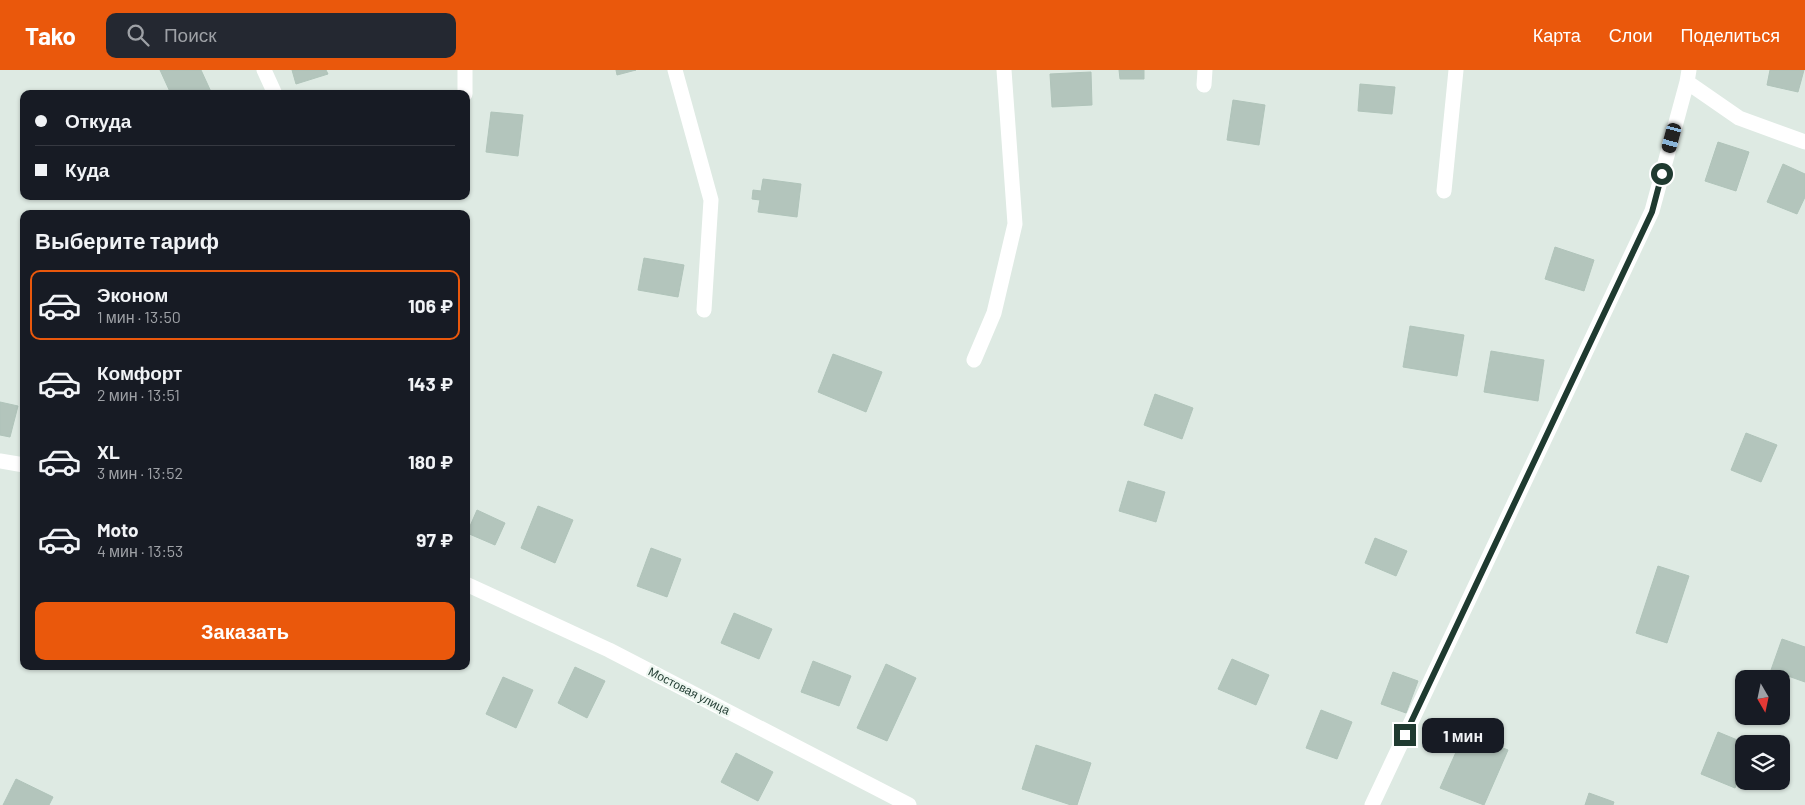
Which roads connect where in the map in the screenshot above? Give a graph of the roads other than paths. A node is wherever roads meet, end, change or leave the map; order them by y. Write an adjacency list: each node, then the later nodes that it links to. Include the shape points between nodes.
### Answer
1 (264, 70): 7 (street)
2 (465, 70): 8 (street)
3 (675, 70): 11 (street, via 711,200)
4 (1004, 70): 12 (street, via 1015,224 994,313)
5 (1456, 70): 10 (street)
6 (1688, 76): 9 (street, via 1739,118); 17 (street, via 1652,212)
7 (273, 90)
8 (465, 90)
9 (1805, 142)
10 (1444, 191)
11 (704, 310)
12 (974, 360)
13 (0, 461): 14 (street)
14 (20, 464)
15 (470, 586): 16 (street, Мостовая улица, via 609,650)
16 (909, 805)
17 (1372, 805)

